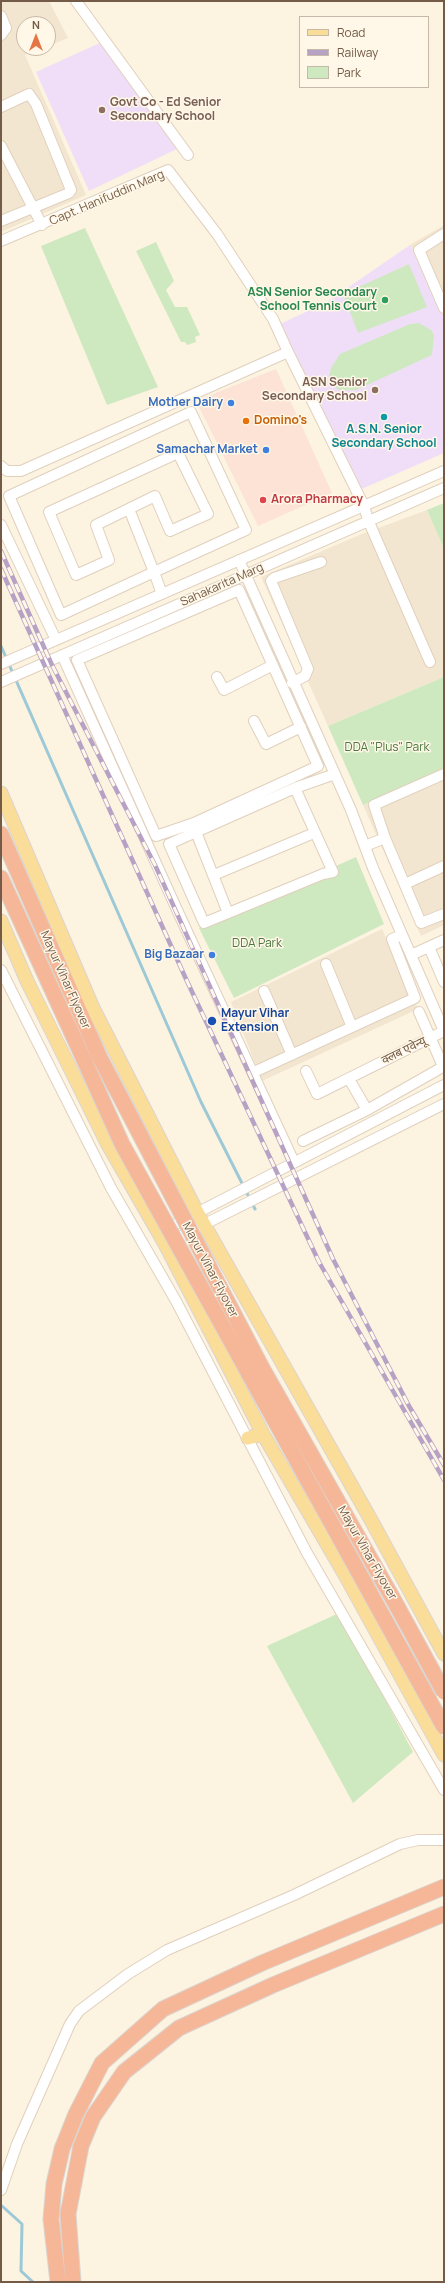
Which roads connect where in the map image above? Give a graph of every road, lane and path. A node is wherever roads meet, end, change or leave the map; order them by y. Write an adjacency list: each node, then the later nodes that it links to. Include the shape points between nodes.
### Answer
1 (76, 1): 6 (street)
2 (1, 16): 3 (street, via 6,28)
3 (1, 35)
4 (1, 107): 7 (street, via 29,94 36,104 70,186 69,193)
5 (1, 146): 7 (street)
6 (188, 155)
7 (34, 208): 8 (street); 9 (street)
8 (1, 221)
9 (42, 225): 11 (street, Capt. Hanifuddin Marg); 13 (street, Capt. Hanifuddin Marg, via 168,170 217,234 272,319)
10 (444, 234): 12 (street, via 419,250)
11 (1, 241)
12 (444, 308)
13 (288, 352): 14 (street, via 21,471 7,471); 17 (street, Capt. Hanifuddin Marg)
14 (1, 466)
15 (444, 471): 17 (street, Sahakarita Marg)
16 (444, 488): 19 (street, Sahakarita Marg)
17 (364, 506): 19 (street, Capt. Hanifuddin Marg); 21 (street, Sahakarita Marg)
18 (129, 509): 18 (street, via 96,525 109,560 76,575 49,512 63,505 178,453 208,514 170,532 155,496); 23 (street)
19 (368, 520): 24 (street, Sahakarita Marg); 30 (street, Capt. Hanifuddin Marg)
20 (1, 525): 28 (street)
21 (239, 560): 24 (street); 27 (street, Sahakarita Marg)
22 (321, 562): 35 (street, via 271,581 308,669 305,676)
23 (154, 572): 23 (street, via 61,615 9,496 191,412 246,530); 27 (street)
24 (245, 575): 25 (street); 29 (street, Sahakarita Marg)
25 (250, 585): 26 (street); 35 (street)
26 (239, 590): 32 (street); 39 (street, via 77,660 156,836 194,822 318,766)
27 (162, 594): 28 (street, Sahakarita Marg)
28 (56, 640): 31 (street, Sahakarita Marg)
29 (62, 655): 34 (street, Sahakarita Marg); 70 (street, via 178,912)
30 (430, 662)
31 (1, 664)
32 (273, 665): 33 (street, via 224,690); 37 (street)
33 (217, 677)
34 (1, 682)
35 (292, 683): 38 (street)
36 (254, 721): 37 (street, via 266,744)
37 (301, 727): 39 (street)
38 (326, 754): 39 (street); 40 (street)
39 (315, 758)
40 (335, 774): 42 (street); 48 (street)
41 (444, 774): 47 (street, via 374,805)
42 (295, 788): 44 (street); 45 (street)
43 (1, 793): 75 (main road, via 93,1008)
44 (196, 832): 50 (street); 53 (street, via 169,844 204,923)
45 (314, 833): 50 (street); 53 (street, via 333,872)
46 (1, 834): 84 (highway, Mayur Vihar Flyover, bridge, via 99,1056 185,1224 262,1368)
47 (385, 838): 48 (street); 52 (street)
48 (365, 846): 56 (street)
49 (444, 866): 52 (street)
50 (214, 875): 53 (street)
51 (1, 878): 85 (highway, Mayur Vihar Flyover, bridge, via 122,1144)
52 (405, 884): 54 (street, via 421,923)
53 (228, 913)
54 (444, 914)
55 (1, 921): 77 (main road, via 27,981)
56 (402, 935): 59 (street); 65 (street, via 392,939 415,998)
57 (444, 940): 58 (street)
58 (429, 947): 59 (street); 62 (street)
59 (411, 955): 66 (street)
60 (326, 964): 65 (street)
61 (1, 970): 82 (street, via 111,1188 176,1301)
62 (444, 982)
63 (264, 991): 68 (street)
64 (419, 1012): 67 (street)
65 (352, 1027): 68 (street)
66 (444, 1031): 67 (street)
67 (430, 1037): 71 (street, क्लब एवेन्यू); 74 (street, क्लब एवेन्यू, via 442,1064 441,1068)
68 (292, 1055): 70 (street)
69 (306, 1071): 71 (street, क्लब एवेन्यू, via 318,1094)
70 (254, 1072): 78 (street)
71 (348, 1079): 74 (street)
72 (444, 1085): 78 (street)
73 (444, 1104): 79 (street, via 239,1205)
74 (366, 1110): 76 (street, क्लब एवेन्यू)
75 (149, 1119): 77 (main road, via 148,1134 140,1146 126,1149); 79 (main road)
76 (303, 1141)
77 (107, 1143): 80 (main road)
78 (294, 1162): 79 (street, via 233,1193)
79 (200, 1218): 80 (street); 83 (main road)
80 (162, 1238): 81 (main road)
81 (263, 1434): 82 (main road); 86 (main road, via 345,1575)
82 (248, 1438): 87 (street, via 307,1553)
83 (444, 1654)
84 (444, 1692)
85 (444, 1727)
86 (444, 1755)
87 (444, 1790)
88 (444, 1840): 91 (street, via 418,1840 400,1844 294,1896 167,1950 116,1983 79,2011 70,2024)
89 (444, 1887): 93 (highway, via 262,1963 163,2009 102,2063 76,2114 62,2149 54,2184 51,2219)
90 (444, 1914): 94 (highway, via 320,1965 179,2028 124,2072 93,2117 81,2146 68,2214)
91 (4, 2167): 92 (street)
92 (1, 2190)
93 (58, 2282)
94 (73, 2282)

